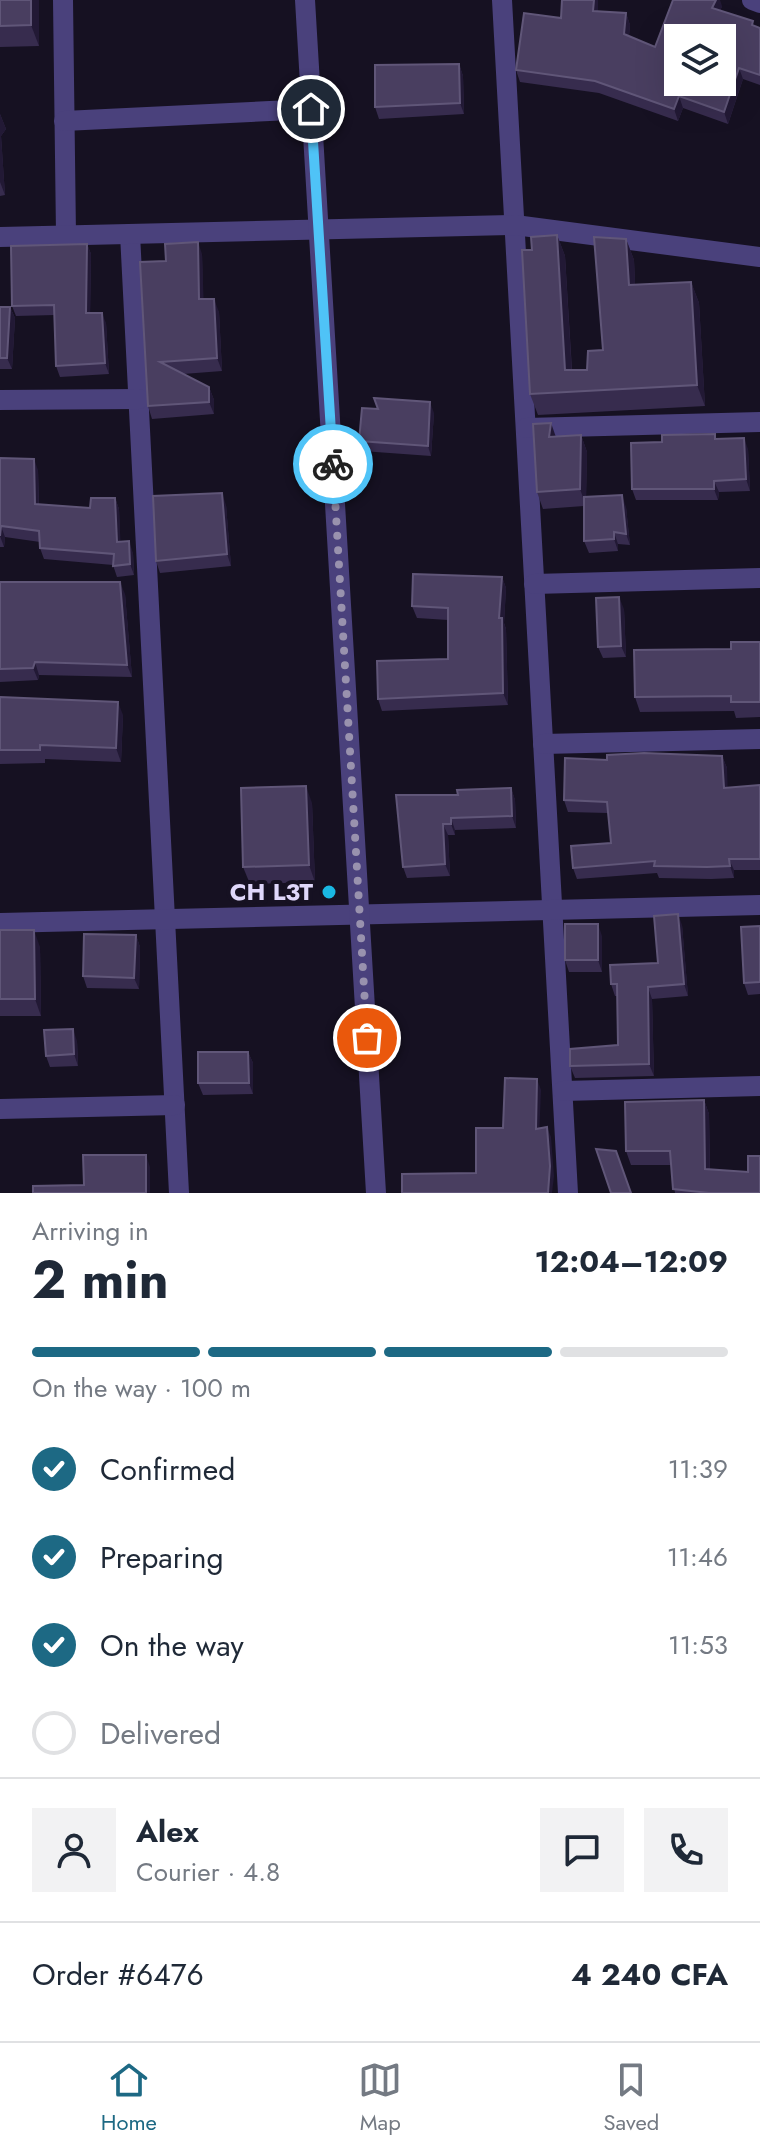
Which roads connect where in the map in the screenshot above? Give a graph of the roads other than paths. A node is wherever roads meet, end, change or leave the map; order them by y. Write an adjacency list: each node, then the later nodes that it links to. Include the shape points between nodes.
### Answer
1 (63, 0): 7 (street)
2 (305, 0): 6 (street)
3 (502, 0): 8 (street)
4 (752, 0): 5 (street)
5 (760, 3)
6 (311, 109): 7 (street); 9 (street)
7 (64, 121): 11 (street)
8 (515, 225): 9 (street); 13 (street); 17 (street)
9 (319, 231): 10 (street); 24 (street)
10 (130, 234): 11 (street); 14 (street)
11 (66, 235): 12 (street)
12 (0, 237)
13 (760, 257)
14 (139, 399): 15 (street); 25 (street)
15 (0, 400)
16 (760, 422): 17 (street)
17 (526, 428): 19 (street)
18 (760, 578): 19 (street)
19 (534, 584): 21 (street)
20 (760, 739): 21 (street)
21 (543, 744): 23 (street)
22 (760, 905): 23 (street)
23 (553, 910): 24 (street); 28 (street)
24 (359, 914): 25 (street); 32 (street)
25 (165, 919): 26 (street); 29 (street)
26 (0, 923)
27 (760, 1086): 28 (street)
28 (563, 1091): 33 (street)
29 (175, 1105): 30 (street); 31 (street)
30 (0, 1109)
31 (179, 1193)
32 (376, 1193)
33 (568, 1193)

